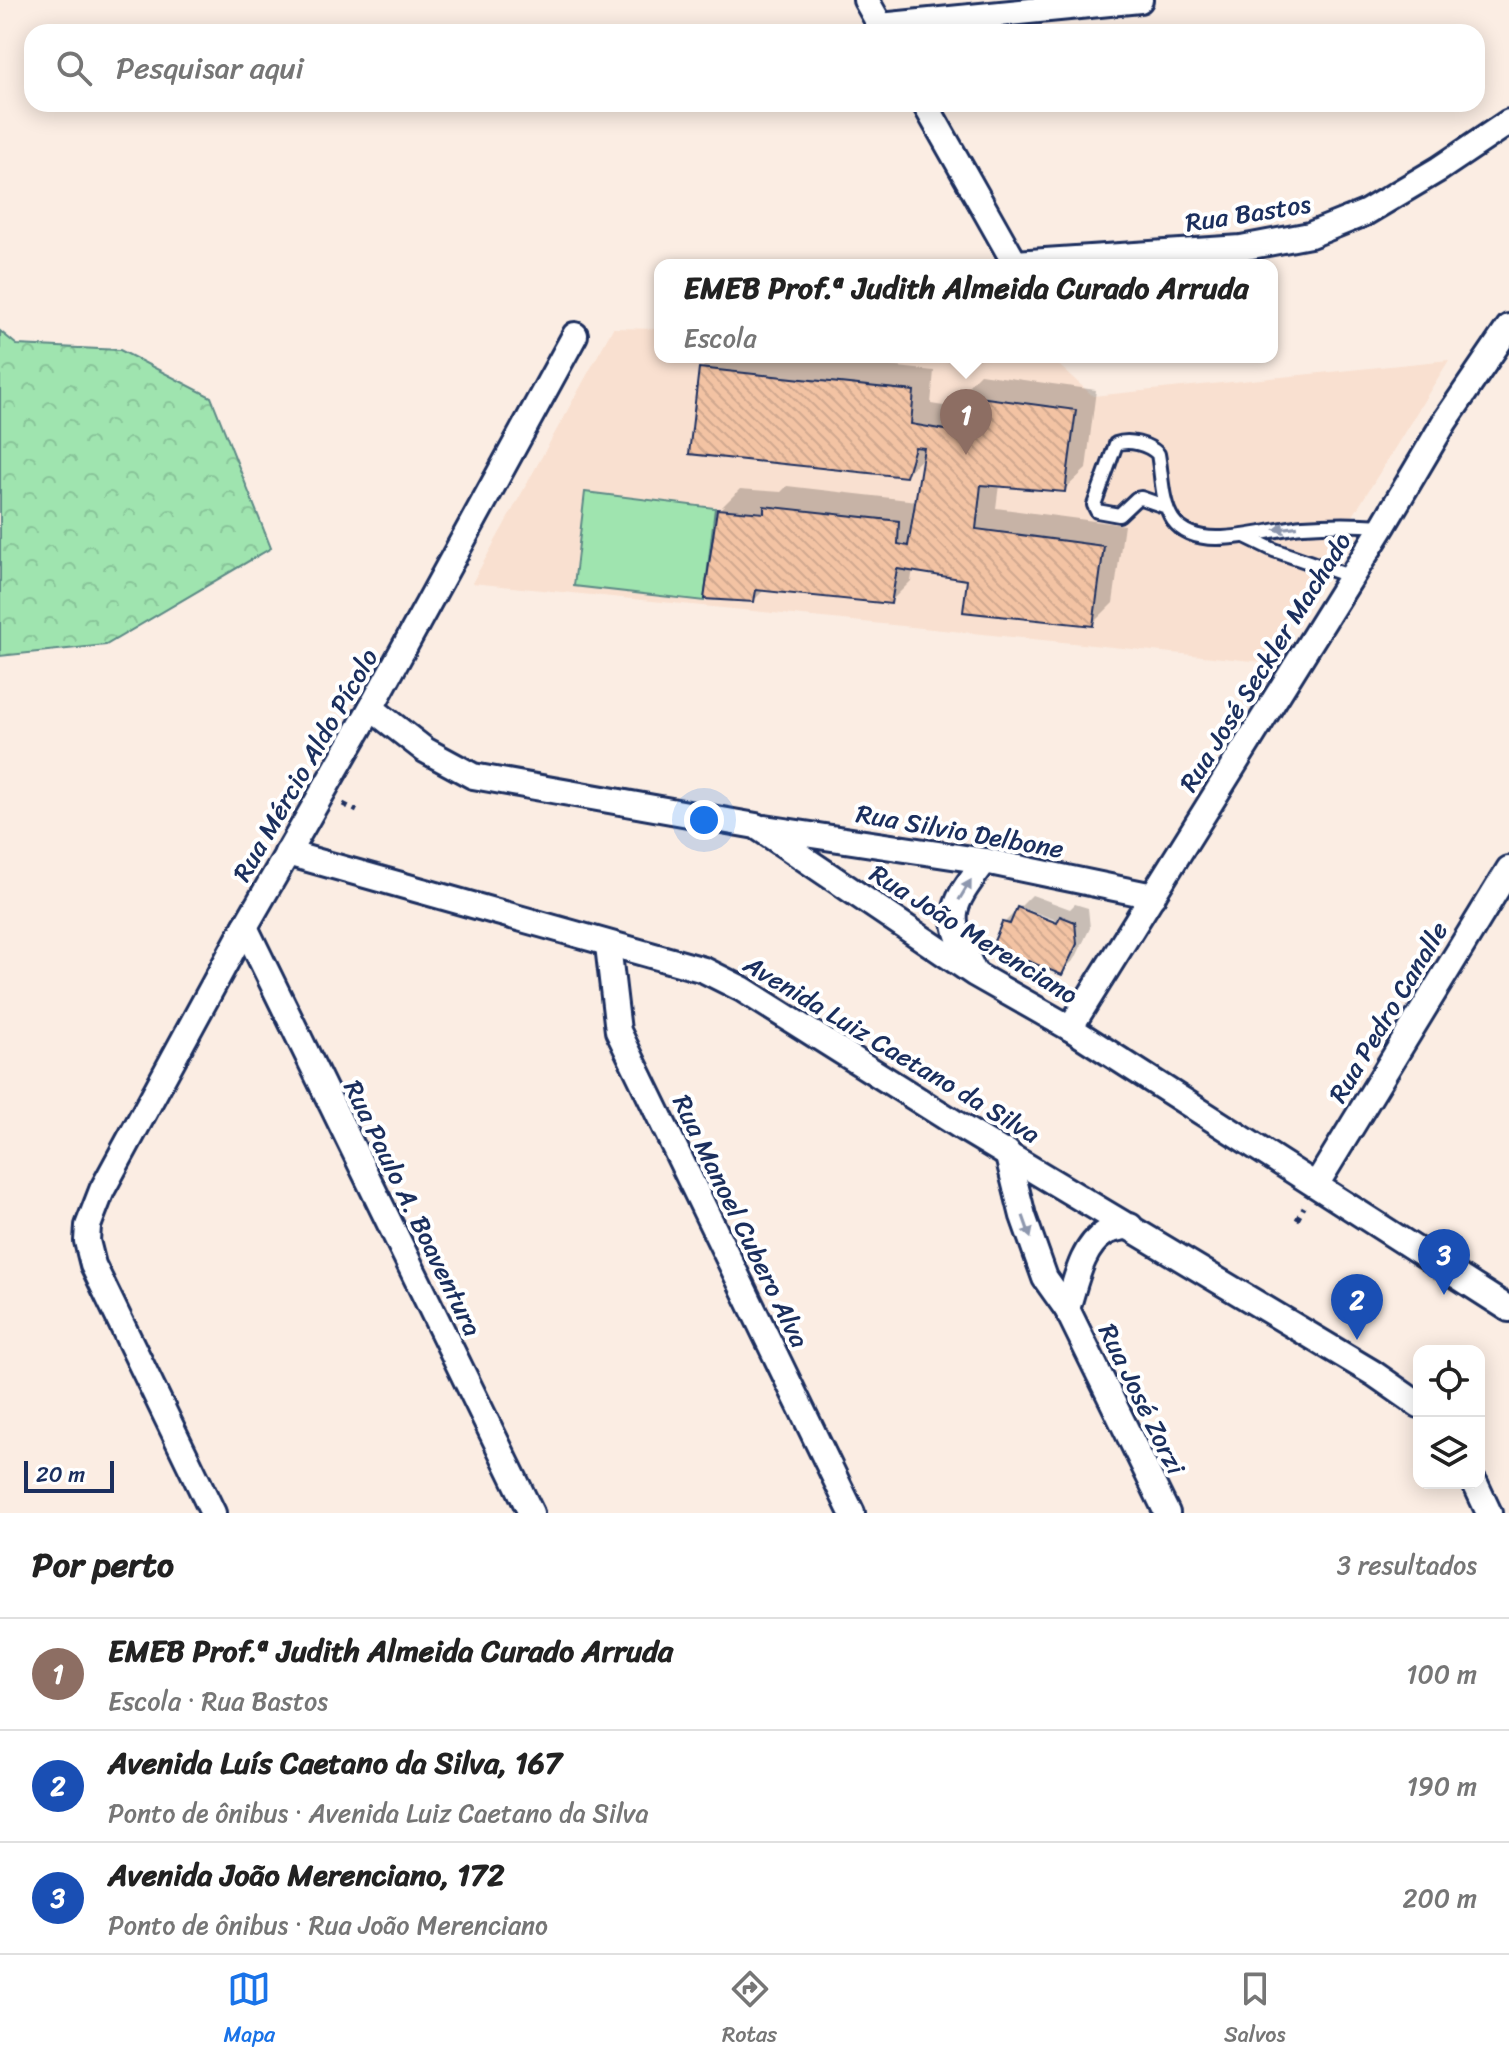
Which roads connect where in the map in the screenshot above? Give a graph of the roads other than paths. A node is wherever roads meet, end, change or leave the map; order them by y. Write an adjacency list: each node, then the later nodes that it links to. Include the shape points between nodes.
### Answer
1 (866, 0): 3 (street)
2 (1140, 0): 4 (street)
3 (879, 24)
4 (926, 24)
5 (930, 112): 7 (street)
6 (1508, 125): 8 (street, Rua Bastos, via 1365,213 1310,235 1241,248)
7 (1012, 259)
8 (1086, 259)
9 (1509, 327): 12 (street, Rua José Seckler Machado)
10 (575, 335): 15 (street, Rua Mércio Aldo Pícolo)
11 (1167, 507): 11 (lane, via 1158,454 1125,442 1116,444 1094,505 1097,511 1119,515 1141,498); 13 (lane, via 1175,523 1192,536)
12 (1383, 526): 13 (lane, one-way to 13, via 1308,525); 14 (street, Rua José Seckler Machado)
13 (1245, 536): 14 (lane)
14 (1349, 576): 20 (street, Rua José Seckler Machado)
15 (371, 708): 16 (street, Rua João Merenciano, via 425,750 473,776); 17 (street, Rua Mércio Aldo Pícolo)
16 (756, 826): 18 (street, Rua Silvio Delbone); 23 (street, Rua João Merenciano)
17 (287, 853): 21 (street, Rua Mércio Aldo Pícolo); 22 (street, Avenida Luiz Caetano da Silva)
18 (985, 861): 20 (street, Rua Silvio Delbone); 23 (street, one-way to 18, via 954,924 955,907)
19 (1509, 869): 26 (street, Rua Pedro Canalle)
20 (1153, 896): 24 (street, Rua José Seckler Machado)
21 (245, 927): 32 (street, Rua Mércio Aldo Pícolo, via 116,1163 88,1226 87,1241 93,1265); 33 (street, Rua Paulo A. Boaventura)
22 (608, 945): 25 (street, Avenida Luiz Caetano da Silva, via 704,970 742,989); 34 (street, Rua Manoel Cubero Alva, via 618,1031)
23 (975, 974): 24 (street, Rua João Merenciano)
24 (1070, 1028): 26 (street, Rua João Merenciano)
25 (1007, 1152): 27 (street, Avenida Luiz Caetano da Silva); 29 (street, Rua José Zorzi, one-way to 29, via 1045,1278)
26 (1316, 1185): 28 (street, Rua João Merenciano)
27 (1130, 1226): 29 (street, Rua José Zorzi, via 1104,1233 1089,1250); 30 (street, Avenida Luiz Caetano da Silva)
28 (1509, 1308)
29 (1067, 1309): 35 (street, Rua José Zorzi)
30 (1413, 1398)
31 (1478, 1489): 36 (street)
32 (213, 1513)
33 (531, 1513)
34 (852, 1513)
35 (1167, 1513)
36 (1489, 1513)

